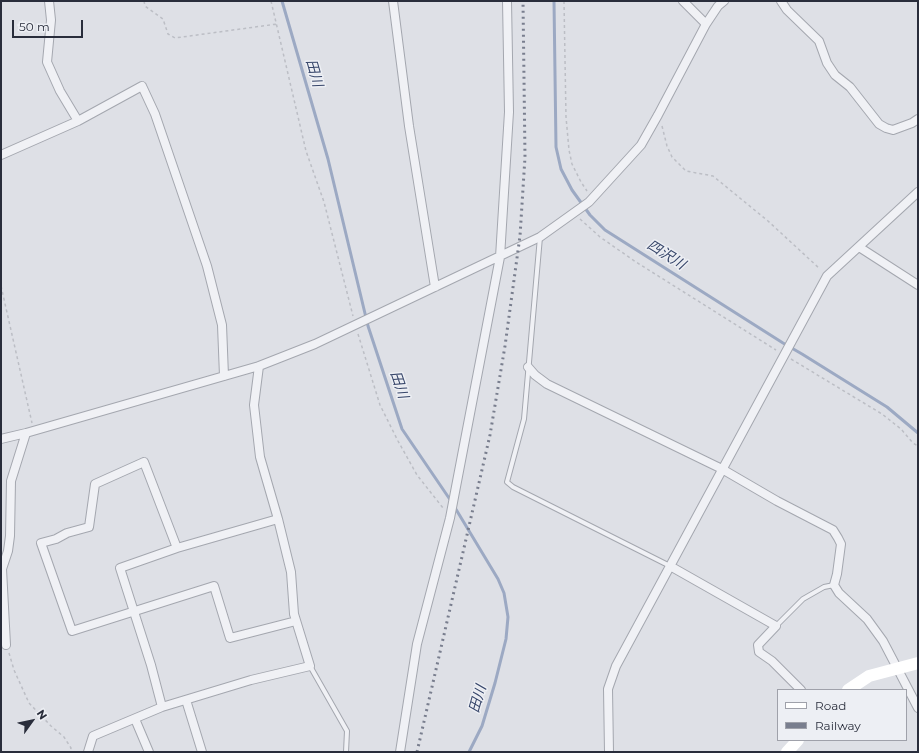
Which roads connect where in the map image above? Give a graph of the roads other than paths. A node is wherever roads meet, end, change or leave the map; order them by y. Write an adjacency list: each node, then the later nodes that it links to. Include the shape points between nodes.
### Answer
1 (49, 1): 9 (street, via 51,20 47,62)
2 (393, 1): 16 (street, via 409,126)
3 (507, 1): 14 (street, via 509,112)
4 (683, 1): 7 (street)
5 (724, 1): 7 (street)
6 (781, 1): 8 (street, via 786,10 819,41 834,75 850,87 879,124 893,130)
7 (706, 24): 12 (street, via 640,145 591,200)
8 (918, 119)
9 (78, 121): 10 (street); 19 (street, via 142,86 155,114 207,266 222,325)
10 (1, 155)
11 (918, 192): 13 (street)
12 (540, 237): 14 (street); 18 (lane)
13 (859, 246): 15 (street); 22 (street, via 827,276)
14 (500, 257): 16 (street); 45 (street, via 455,495 417,644)
15 (918, 285)
16 (435, 286): 17 (street, via 315,344)
17 (259, 366): 19 (street); 23 (street, via 254,405 260,457)
18 (528, 367): 22 (street, via 546,384); 25 (lane, via 524,419 507,482)
19 (224, 376): 20 (street)
20 (30, 432): 21 (street); 30 (street, via 11,481 10,536 2,569)
21 (1, 439)
22 (722, 469): 25 (street); 26 (street, via 776,501 833,530 841,544)
23 (278, 519): 24 (street); 28 (street, via 291,572)
24 (177, 548): 27 (street, via 120,568); 27 (street, via 144,462 95,484 89,527 40,543 72,631)
25 (670, 566): 29 (street); 46 (street, via 616,666 608,689)
26 (834, 585): 29 (lane, via 824,587 803,599); 33 (street, via 867,619 883,640)
27 (135, 612): 28 (street, via 214,586 230,638); 37 (street)
28 (296, 621): 32 (street)
29 (776, 626): 34 (street, via 758,645 759,652 772,661)
30 (6, 645)
31 (918, 663): 33 (street)
32 (310, 666): 36 (street, via 251,680); 44 (lane, via 347,731)
33 (898, 668): 35 (street, via 869,676); 38 (street)
34 (800, 689)
35 (850, 689)
36 (186, 700): 37 (street); 43 (street)
37 (162, 707): 39 (street)
38 (918, 708)
39 (135, 719): 41 (street, via 93,736); 42 (street)
40 (797, 741): 47 (street)
41 (88, 752)
42 (149, 752)
43 (202, 752)
44 (346, 752)
45 (400, 752)
46 (609, 752)
47 (787, 752)

